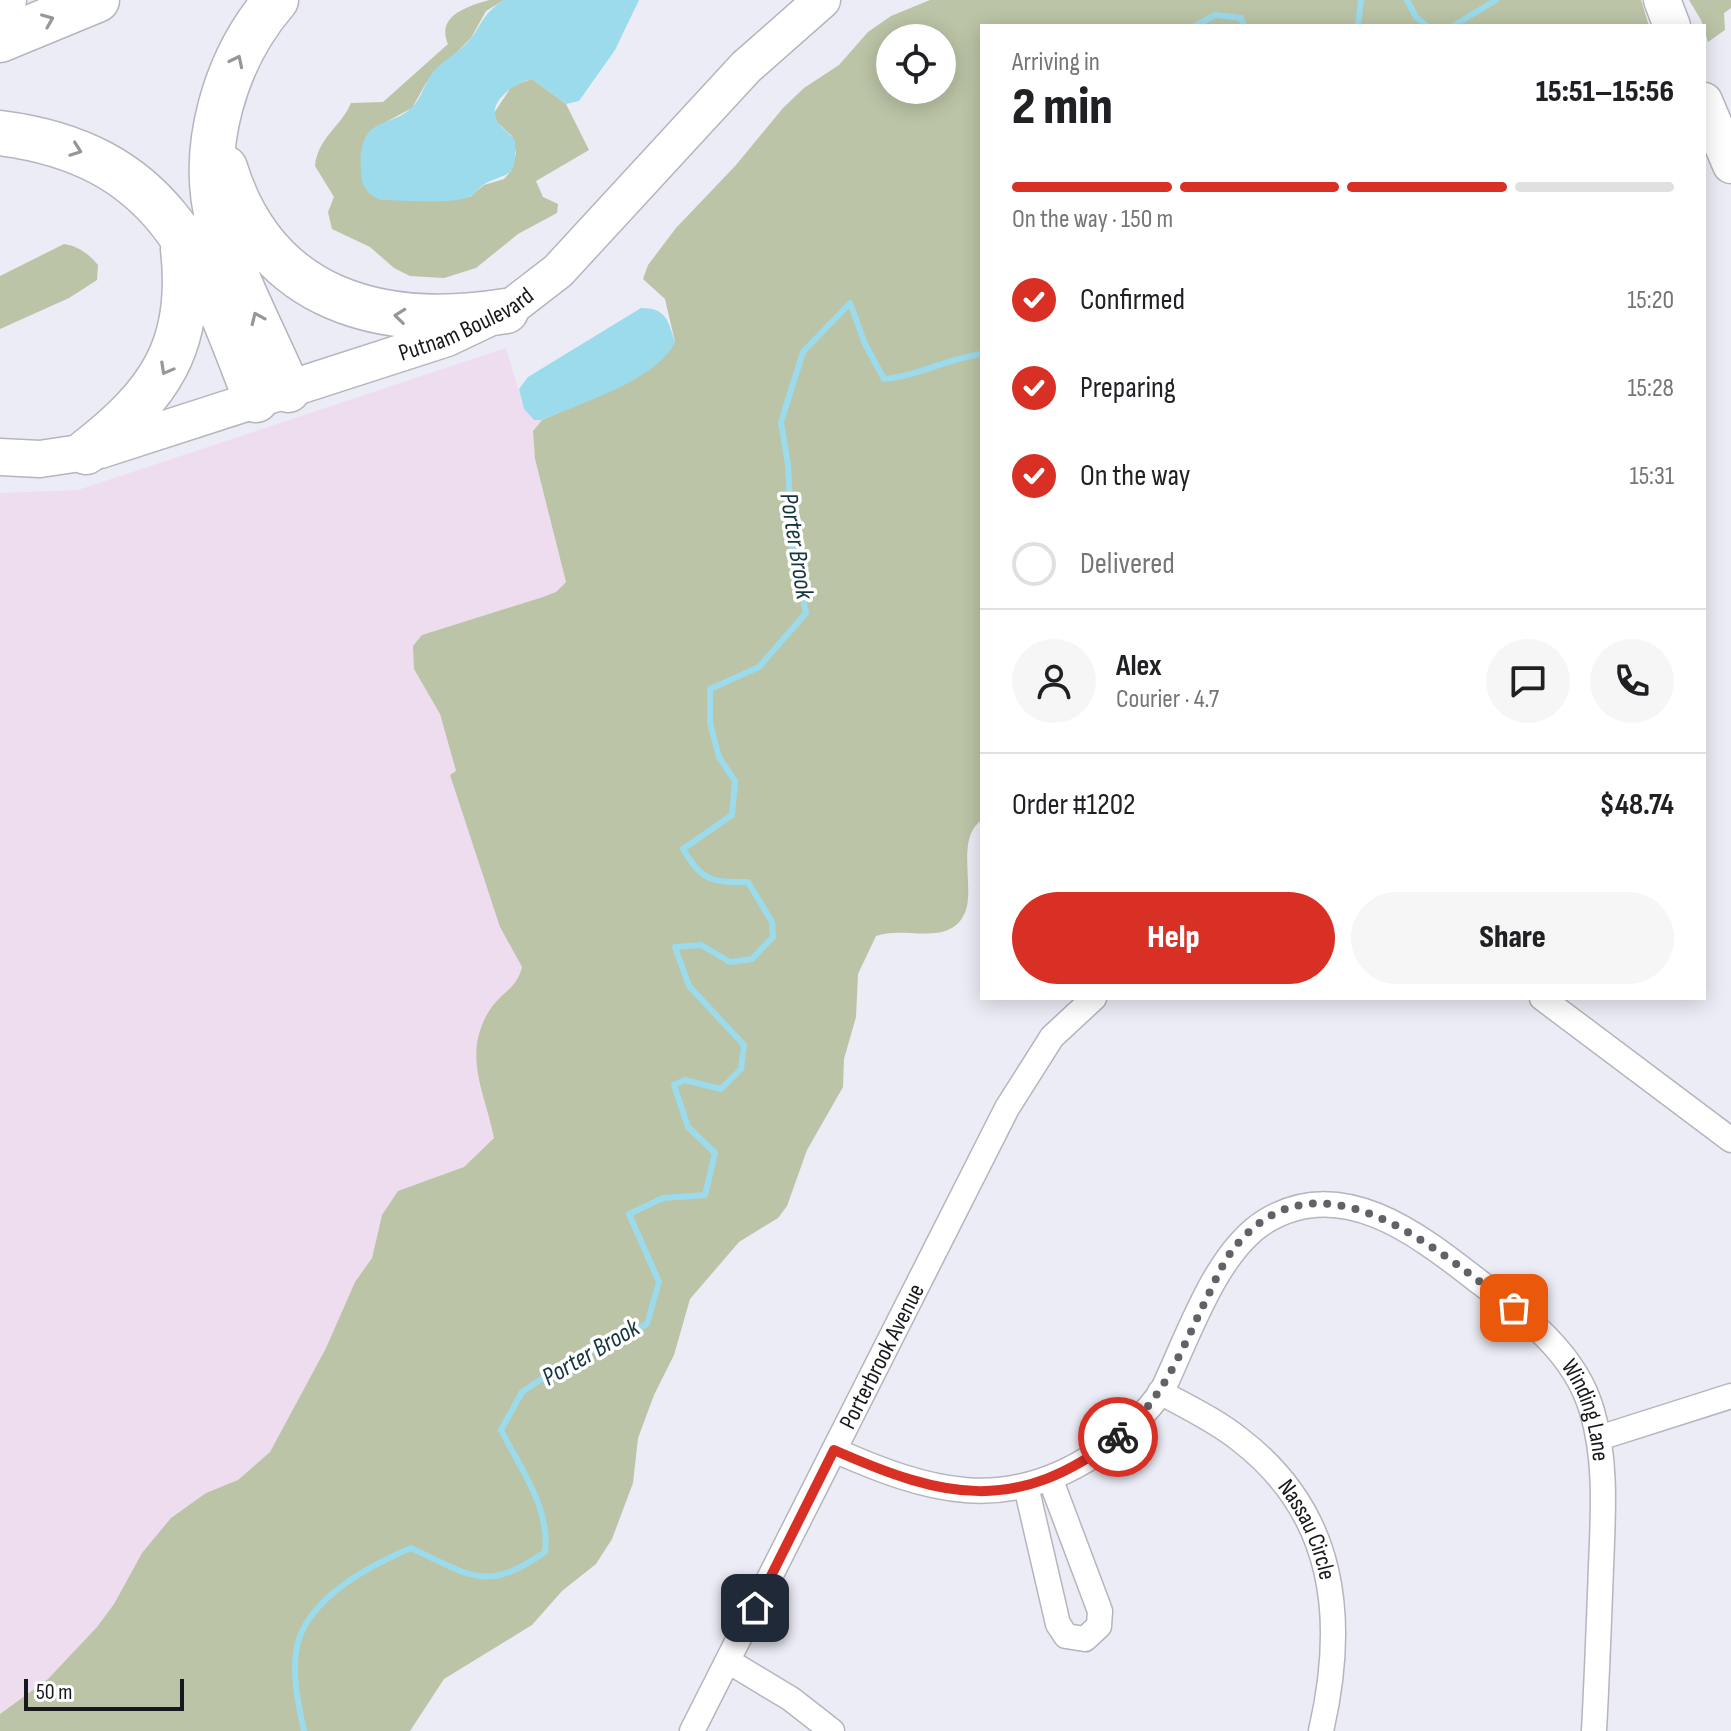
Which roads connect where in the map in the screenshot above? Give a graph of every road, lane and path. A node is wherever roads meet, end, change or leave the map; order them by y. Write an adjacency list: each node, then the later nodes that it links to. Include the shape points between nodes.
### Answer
1 (97, 0): 6 (highway, one-way to 1)
2 (276, 0): 8 (highway, one-way to 2, via 233,70)
3 (822, 0): 12 (street, Putnam Boulevard, via 746,67 558,271)
4 (1662, 0): 5 (street)
5 (1671, 24)
6 (0, 40)
7 (1706, 106): 10 (street)
8 (216, 130): 12 (highway, one-way to 8, via 402,317 361,309 317,290 280,259 244,212); 13 (highway, one-way to 8, via 219,226 212,178)
9 (0, 133): 11 (highway, one-way to 11, via 62,145 107,164 148,194)
10 (1731, 165)
11 (182, 238): 13 (highway); 14 (highway, one-way to 14, via 186,301 174,353 150,394)
12 (506, 311): 13 (street, Putnam Boulevard, via 447,338)
13 (272, 395): 14 (street, Putnam Boulevard)
14 (86, 452): 15 (street, Putnam Boulevard, via 40,459)
15 (0, 457)
16 (1092, 1000): 22 (street, Porterbrook Avenue, via 1052,1037 1022,1081)
17 (1545, 1000): 18 (street)
18 (1731, 1140)
19 (1160, 1392): 21 (street, Winding Lane, via 1227,1258 1242,1239 1284,1212 1339,1206 1410,1230 1534,1325 1581,1382); 23 (street, Winding Lane, via 1120,1435); 28 (street, Nassau Circle, via 1253,1450 1290,1488 1312,1525 1327,1568 1333,1613)
20 (1731, 1396): 21 (street)
21 (1599, 1438): 29 (street, Winding Lane, via 1604,1496)
22 (834, 1450): 24 (street, Winding Lane, via 935,1487 978,1491); 25 (street, Porterbrook Avenue)
23 (1050, 1478): 24 (street, Winding Lane); 24 (street, via 1100,1611 1099,1626 1085,1639 1066,1636 1058,1624)
24 (1026, 1486)
25 (728, 1661): 26 (street, Porterbrook Avenue); 27 (street)
26 (692, 1731)
27 (832, 1731)
28 (1321, 1731)
29 (1594, 1731)

